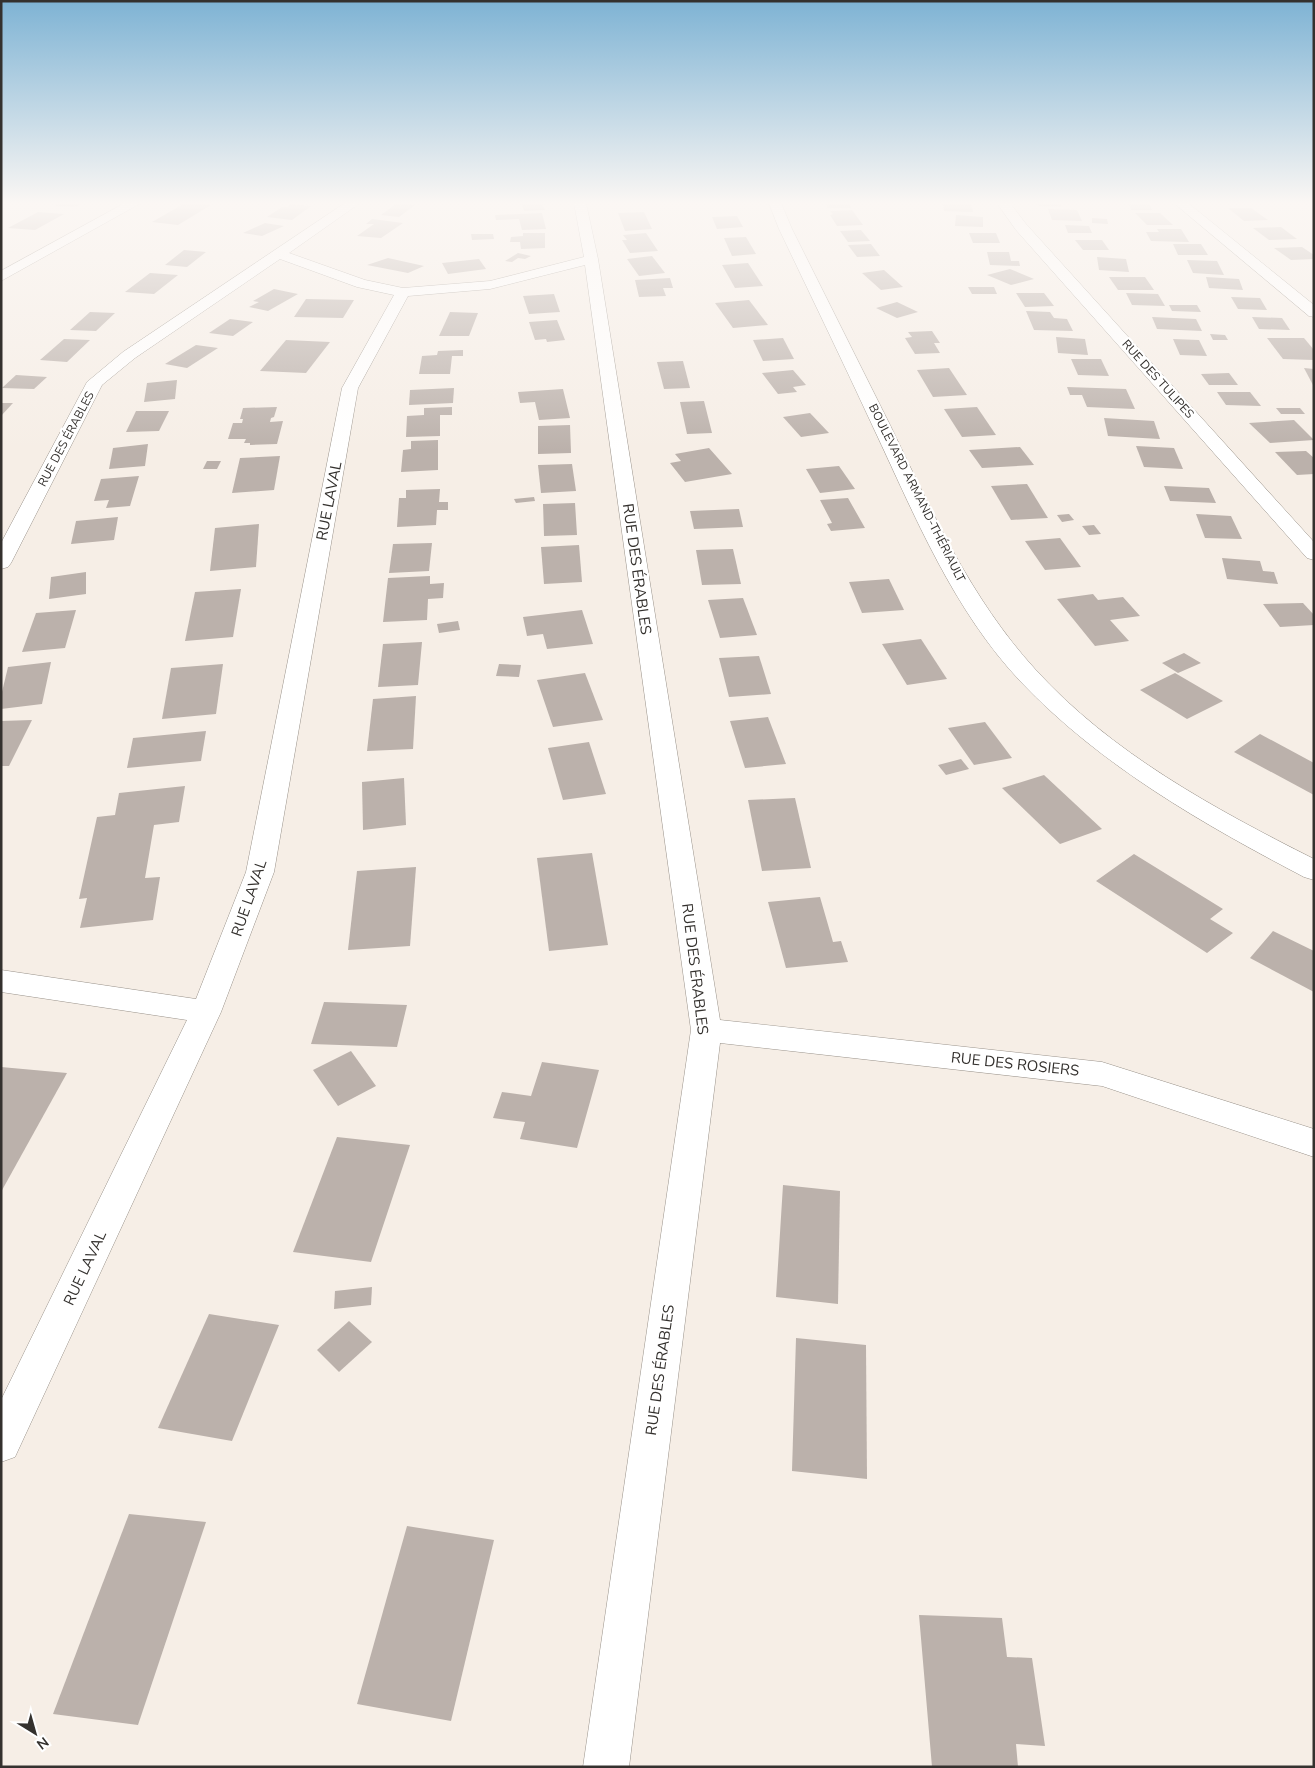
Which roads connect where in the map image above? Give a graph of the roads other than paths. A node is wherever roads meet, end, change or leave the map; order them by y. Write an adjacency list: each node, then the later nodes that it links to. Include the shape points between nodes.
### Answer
1 (233, 286): 11 (street, RUE DES ÉRABLES, via 129,355 95,382)
2 (373, 286): 8 (street)
3 (484, 286): 8 (street)
4 (595, 286): 15 (street, RUE DES ÉRABLES)
5 (815, 286): 12 (street, BOULEVARD ARMAND-THÉRIAULT, via 932,529 1002,645 1026,674 1076,721 1132,763 1215,818)
6 (1074, 286): 10 (street, RUE DES TULIPES)
7 (1281, 286): 9 (street)
8 (403, 292): 14 (street, RUE LAVAL, via 350,388 260,872)
9 (1314, 313)
10 (1314, 554)
11 (1, 563)
12 (1314, 871)
13 (1, 981): 14 (street)
14 (206, 1012): 17 (street, RUE LAVAL)
15 (706, 1030): 16 (street, RUE DES ROSIERS, via 1102,1074); 18 (street, RUE DES ÉRABLES)
16 (1314, 1143)
17 (1, 1444)
18 (606, 1767)

